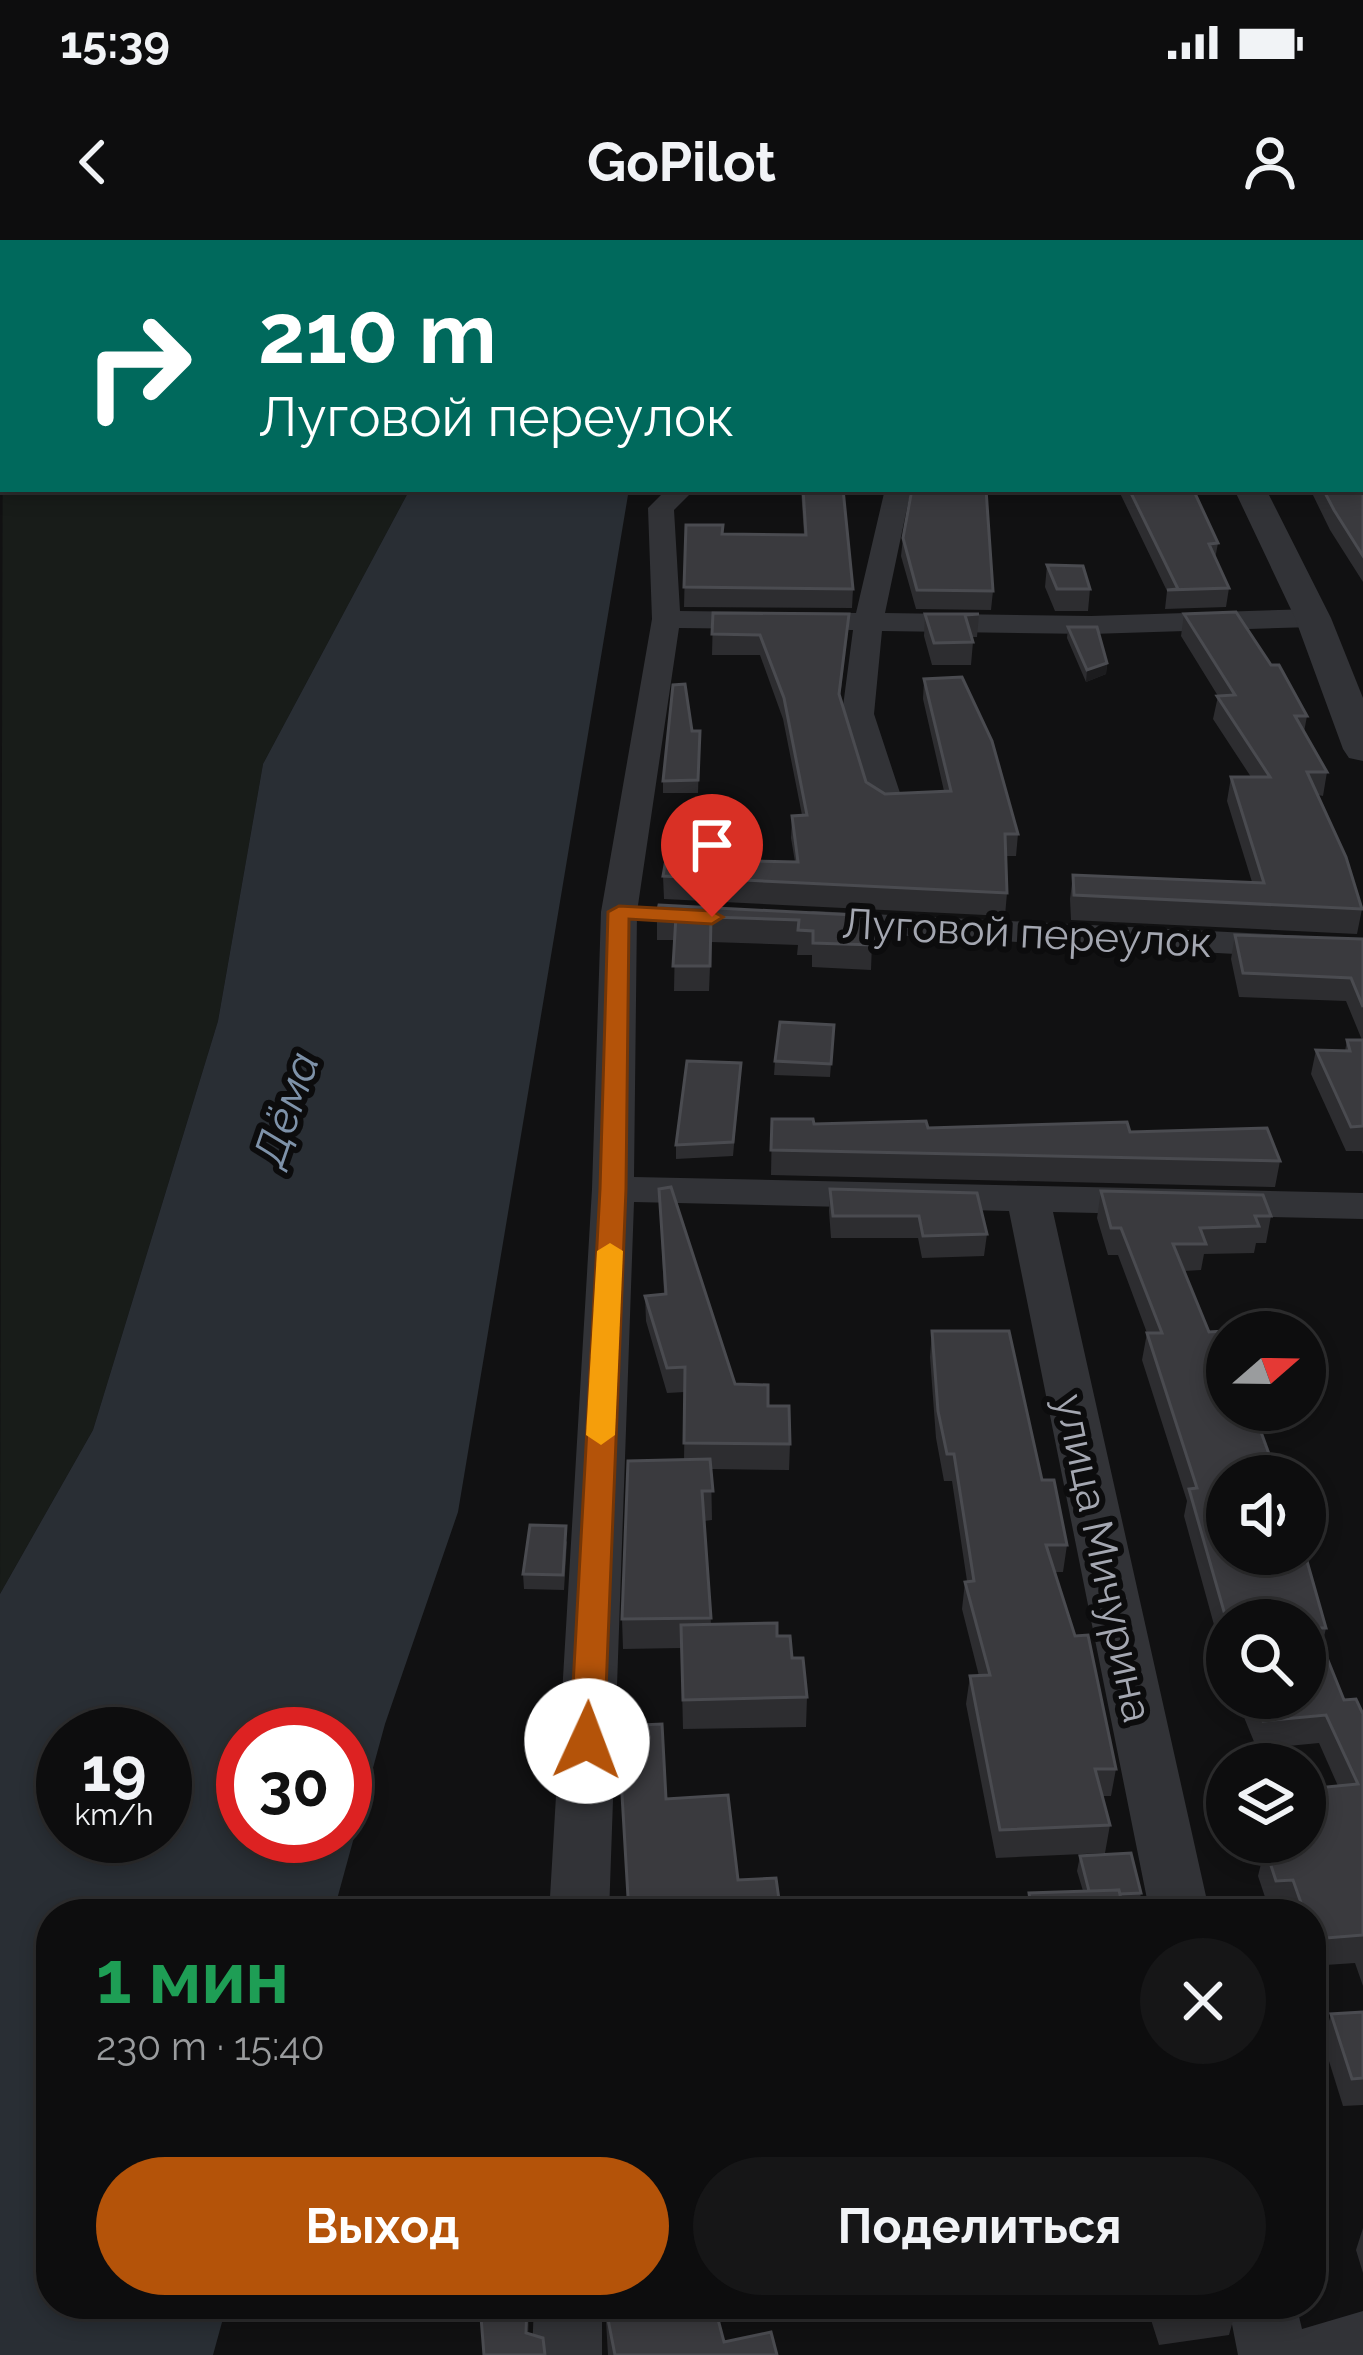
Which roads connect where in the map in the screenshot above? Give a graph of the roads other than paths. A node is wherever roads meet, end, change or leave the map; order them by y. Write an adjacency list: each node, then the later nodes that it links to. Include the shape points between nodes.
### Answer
1 (679, 492): 5 (street, via 661,508)
2 (897, 492): 6 (street)
3 (1251, 492): 4 (street)
4 (1313, 618): 6 (street, via 1091,625); 7 (street)
5 (666, 619): 6 (street); 9 (street)
6 (868, 620): 8 (street, via 858,714)
7 (1363, 749)
8 (886, 802)
9 (619, 912): 10 (street); 13 (street)
10 (665, 915)
11 (782, 921): 12 (street, Луговой переулок)
12 (1363, 950)
13 (613, 1189): 14 (street); 16 (street)
14 (1029, 1202): 15 (street); 17 (street, улица Мичурина)
15 (1363, 1206)
16 (580, 1899)
17 (1177, 1899)
18 (567, 2319): 21 (street)
19 (1265, 2319): 22 (street)
20 (1363, 2345): 23 (street)
21 (566, 2355)
22 (1273, 2355)
23 (1322, 2355)

